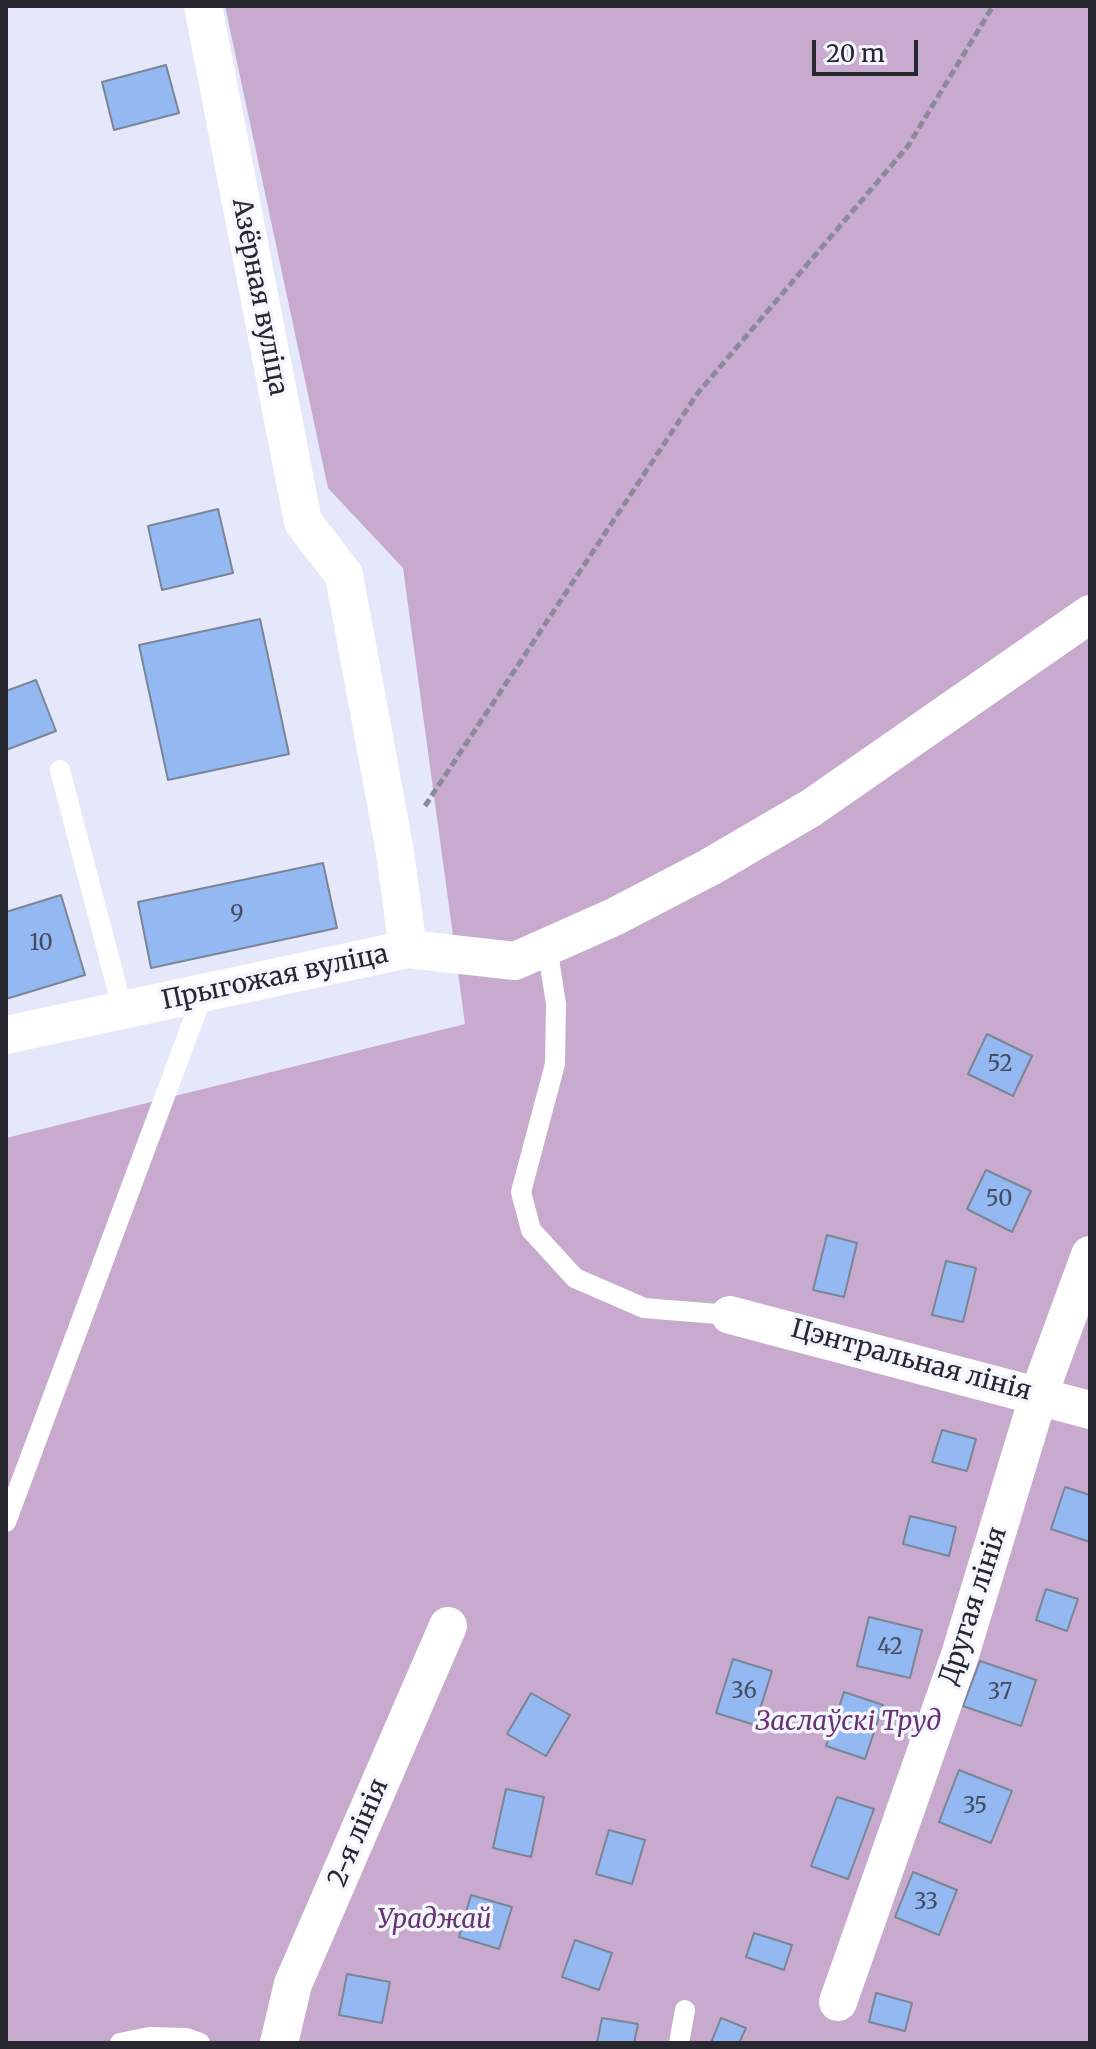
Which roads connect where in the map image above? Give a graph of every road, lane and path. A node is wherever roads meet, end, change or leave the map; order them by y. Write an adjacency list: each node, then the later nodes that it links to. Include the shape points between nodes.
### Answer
1 (203, 6): 3 (street, Азёрная вуліца, via 303,522)
2 (993, 6): 6 (path, via 908,146 697,394)
3 (344, 575): 6 (street, Прыгожая вуліца)
4 (1090, 614): 7 (street, via 811,808 696,874)
5 (60, 770): 10 (lane)
6 (395, 852): 8 (street, Прыгожая вуліца)
7 (547, 946): 8 (street, via 515,961); 13 (lane, via 556,1004 555,1064 521,1192 531,1230 575,1278 644,1308)
8 (408, 949): 9 (street, Прыгожая вуліца)
9 (203, 994): 10 (street, Прыгожая вуліца); 16 (lane)
10 (123, 1011): 11 (street, Прыгожая вуліца)
11 (6, 1035)
12 (1090, 1255): 14 (street, Другая лінія)
13 (730, 1315): 14 (street, Цэнтральная лінія)
14 (1039, 1394): 15 (street, Цэнтральная лінія); 18 (street, Другая лінія, via 960,1655)
15 (1090, 1410)
16 (6, 1522)
17 (448, 1626): 22 (street, 2-я лінія, via 293,1984)
18 (838, 2002)
19 (685, 2010): 23 (lane)
20 (120, 2043): 21 (lane, via 149,2037)
21 (200, 2043)
22 (279, 2043)
23 (679, 2043)

